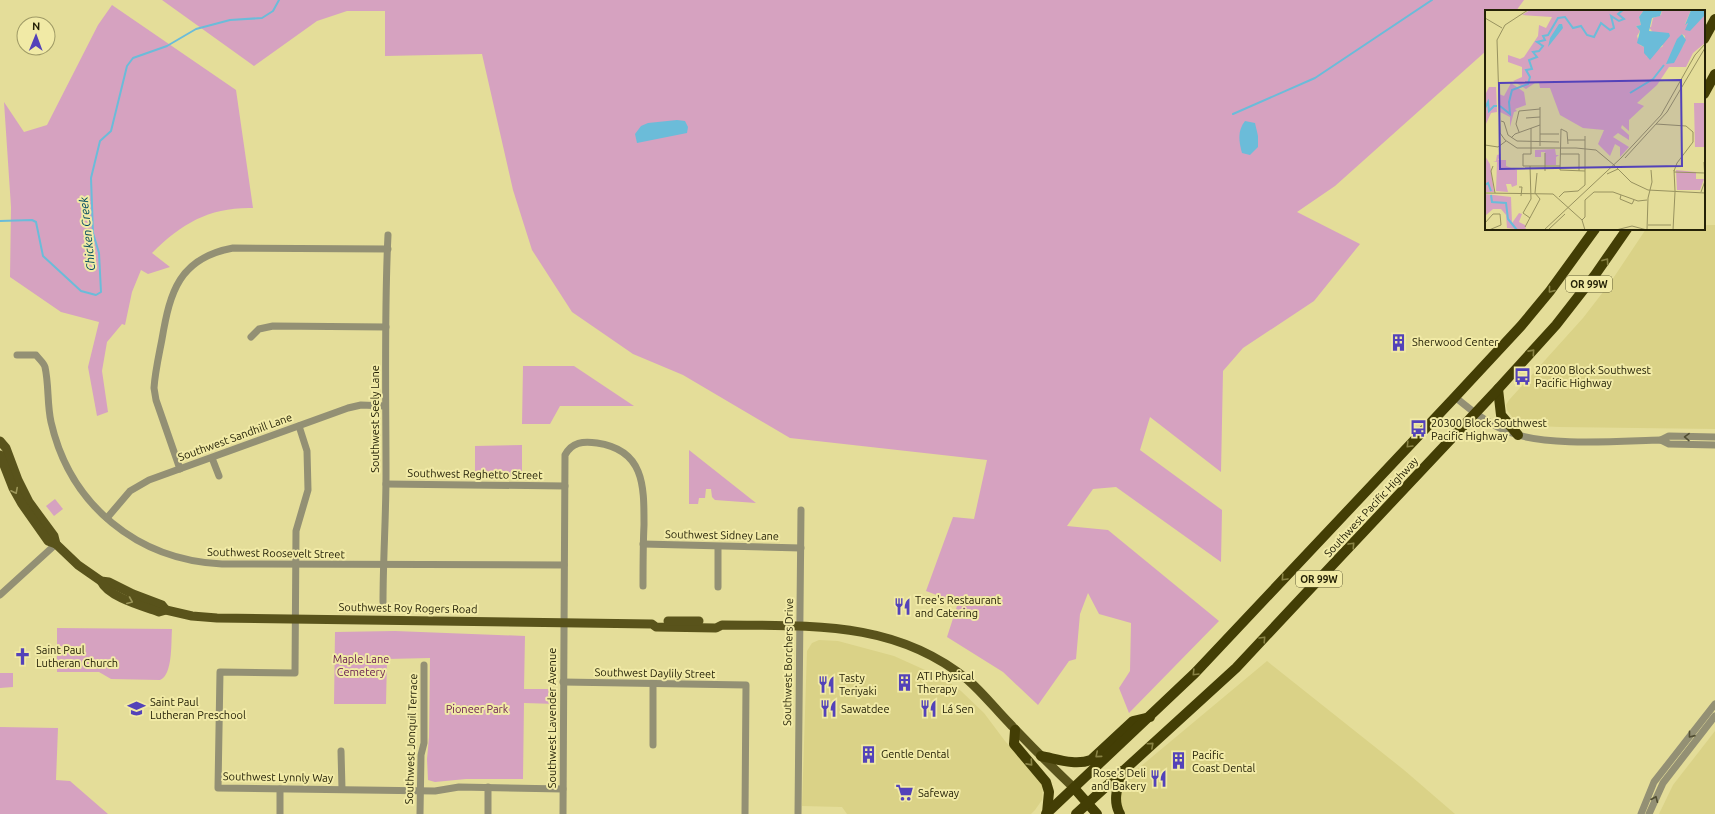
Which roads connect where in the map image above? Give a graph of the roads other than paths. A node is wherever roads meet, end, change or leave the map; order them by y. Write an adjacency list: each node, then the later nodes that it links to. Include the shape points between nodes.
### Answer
1 (1715, 19): 2 (highway)
2 (1705, 37)
3 (1715, 74): 4 (highway)
4 (1705, 92)
5 (1594, 230): 13 (highway, Southwest Pacific Highway / OR 99W, one-way to 13, via 1521,326)
6 (1626, 230): 12 (highway, Southwest Pacific Highway / OR 99W, one-way to 6, via 1577,300)
7 (388, 235): 8 (street, Southwest Seely Lane)
8 (388, 248): 9 (street, Southwest Seely Lane); 24 (street, via 233,248 204,258 188,271 177,285 169,303 154,388)
9 (386, 327): 10 (street, via 273,326 259,329); 14 (street, Southwest Seely Lane)
10 (250, 337)
11 (17, 355): 29 (street, Southwest Roosevelt Street, via 36,355 45,366 50,420 60,450 74,480)
12 (1498, 389): 15 (highway, Southwest Pacific Highway / OR 99W); 17 (highway, via 1501,415)
13 (1455, 397): 15 (street); 49 (highway, Southwest Pacific Highway / OR 99W, one-way to 49, via 1200,668)
14 (385, 406): 16 (street, Southwest Sandhill Lane, via 354,406); 26 (street, Southwest Seely Lane)
15 (1475, 414): 17 (street); 54 (highway, Southwest Pacific Highway / OR 99W, one-way to 15, via 1236,668)
16 (299, 426): 23 (street, Southwest Sandhill Lane); 35 (street, Southwest Lynnly Way, via 307,450 308,490 296,525)
17 (1518, 435): 19 (street, via 1560,440)
18 (1715, 437): 19 (street, one-way to 19, via 1668,436)
19 (1661, 440): 21 (street, via 1670,444)
20 (0, 441): 30 (main road, Southwest Roy Rogers Road, via 6,448 29,502 54,536)
21 (1715, 445)
22 (0, 455): 30 (main road, Southwest Roy Rogers Road, one-way to 30, via 13,488 29,516 48,541)
23 (212, 458): 24 (street, Southwest Sandhill Lane); 25 (street)
24 (180, 469): 29 (street, Southwest Sandhill Lane, via 135,487)
25 (219, 476)
26 (386, 484): 27 (street, Southwest Reghetto Street); 34 (street, Southwest Seely Lane)
27 (565, 486): 31 (street, Southwest Lavender Avenue, via 566,455 570,447 578,443 591,442 617,449 635,466 643,485); 36 (street, Southwest Lavender Avenue)
28 (801, 510): 33 (street, Southwest Borchers Drive)
29 (106, 518): 35 (street, Southwest Roosevelt Street, via 142,544 187,560 222,564)
30 (56, 544): 39 (street); 41 (main road, Southwest Roy Rogers Road, via 78,565 101,581 104,588 159,612 166,610 217,618)
31 (643, 544): 32 (street, Southwest Sidney Lane); 37 (street)
32 (718, 547): 33 (street, Southwest Sidney Lane); 38 (street)
33 (801, 548): 43 (street, Southwest Borchers Drive)
34 (383, 564): 35 (street, Southwest Roosevelt Street); 36 (street, Southwest Roosevelt Street); 40 (street, Southwest Seely Lane)
35 (295, 565): 41 (street, Southwest Lynnly Way)
36 (564, 565): 42 (street, Southwest Lavender Avenue)
37 (643, 586)
38 (718, 587)
39 (0, 595)
40 (383, 602)
41 (295, 619): 42 (main road, Southwest Roy Rogers Road); 58 (street, Southwest Lynnly Way, via 295,673 220,672 218,788)
42 (564, 622): 43 (main road, Southwest Roy Rogers Road, via 652,624 658,620 715,622 722,625); 45 (street, Southwest Lavender Avenue)
43 (800, 626): 50 (main road, Southwest Roy Rogers Road, via 870,633 901,642 928,654 972,684); 67 (street, Southwest Borchers Drive)
44 (424, 665): 60 (street, Southwest Jonquil Terrace)
45 (563, 682): 46 (street, Southwest Daylily Street); 56 (street, Southwest Lavender Avenue)
46 (653, 684): 51 (street); 66 (street, Southwest Daylily Street, via 746,685)
47 (1715, 704): 72 (street, one-way to 72, via 1654,782)
48 (1715, 716): 73 (street, one-way to 48, via 1663,783)
49 (1150, 717): 53 (highway, one-way to 53, via 1133,721 1101,752 1086,762); 57 (highway, Southwest Pacific Highway / OR 99W)
50 (1016, 730): 53 (main road, Southwest Roy Rogers Road); 68 (highway, one-way to 68, via 1014,744 1046,782 1049,792)
51 (653, 745)
52 (341, 751): 59 (street)
53 (1041, 756): 57 (main road, Southwest Roy Rogers Road)
54 (1122, 771): 61 (highway, Southwest Pacific Highway / OR 99W); 71 (highway, via 1115,799)
55 (488, 787): 56 (street, Southwest Lynnly Way); 60 (street, Southwest Lynnly Way); 64 (street)
56 (563, 788): 65 (street, Southwest Lavender Avenue)
57 (1074, 788): 61 (highway); 68 (highway, Southwest Pacific Highway / OR 99W)
58 (280, 789): 59 (street, Southwest Lynnly Way); 62 (street)
59 (342, 789): 60 (street, Southwest Lynnly Way)
60 (421, 791): 63 (street, Southwest Jonquil Terrace)
61 (1088, 804): 69 (highway, Southwest Pacific Highway / OR 99W); 70 (highway)
62 (280, 814)
63 (420, 814)
64 (488, 814)
65 (563, 814)
66 (745, 814)
67 (798, 814)
68 (1047, 814)
69 (1076, 814)
70 (1097, 814)
71 (1120, 814)
72 (1641, 814)
73 (1650, 814)

